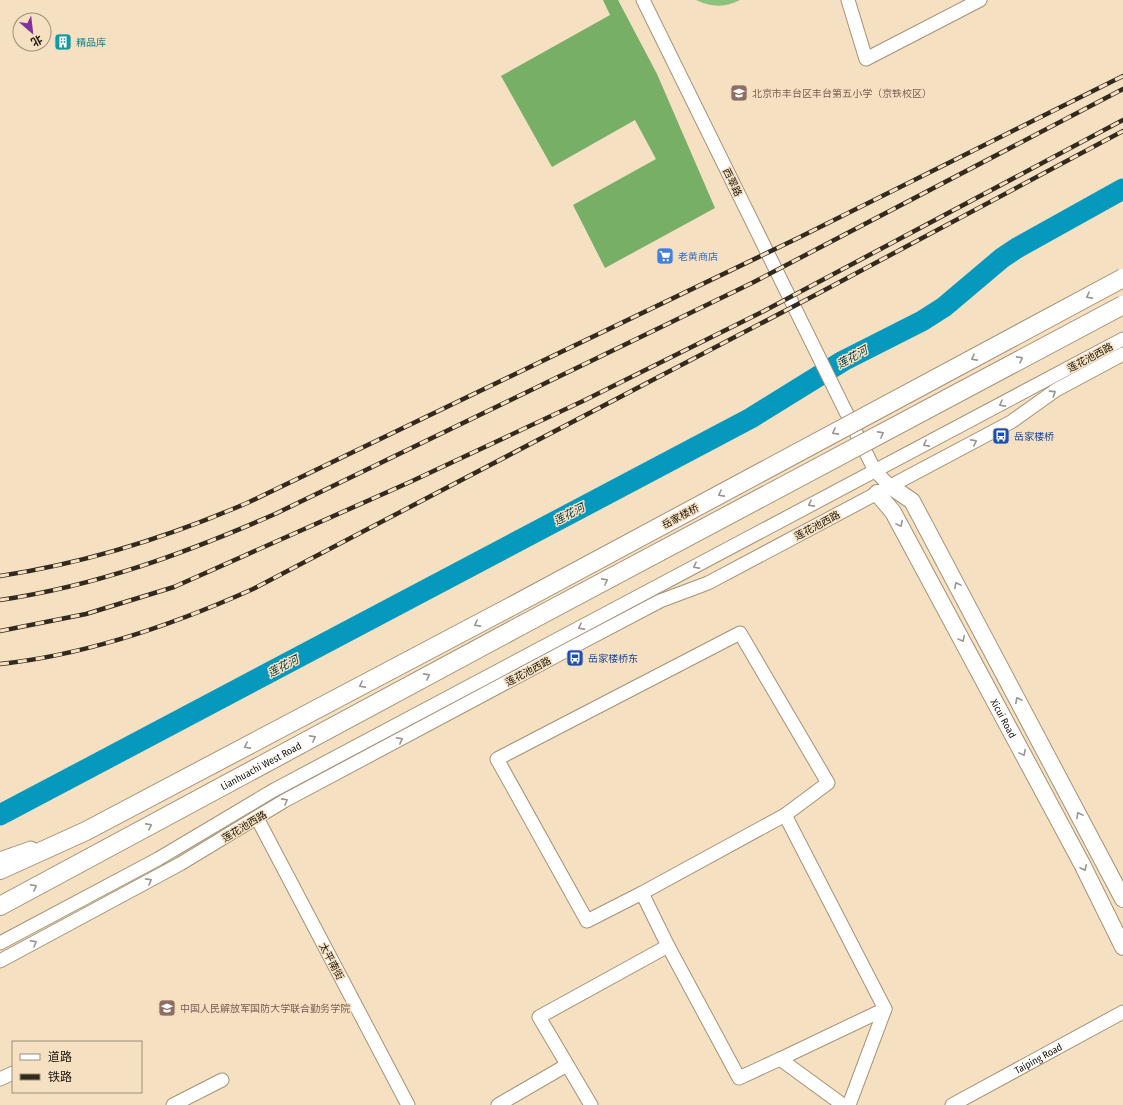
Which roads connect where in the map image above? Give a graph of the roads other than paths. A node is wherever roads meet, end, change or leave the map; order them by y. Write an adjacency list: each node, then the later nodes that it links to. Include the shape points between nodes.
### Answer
1 (643, 0): 8 (street, 西翠路)
2 (848, 0): 3 (street, via 866,59)
3 (980, 0)
4 (1123, 278): 12 (highway, 岳家楼桥, one-way to 12, bridge)
5 (1123, 304): 18 (highway, Lianhuachi West Road, one-way to 5, bridge)
6 (1123, 339): 8 (street, 莲花池西路, one-way to 8)
7 (1123, 354): 9 (street, 莲花池西路, one-way to 7, via 1012,422 1056,390)
8 (875, 471): 9 (street, 西翠路); 19 (street, 莲花池西路, one-way to 19, via 274,790 158,859)
9 (884, 490): 11 (street, 莲花池西路, one-way to 9, via 660,601 708,583); 17 (main road, Xicui Road, one-way to 9, via 912,500); 21 (main road, Xicui Road, one-way to 21, via 1082,864)
10 (785, 815): 16 (street); 16 (street, via 828,783 740,632 497,759 587,921); 23 (street)
11 (257, 818): 22 (street, 莲花池西路, one-way to 11, via 180,864); 31 (street, 太平南街)
12 (86, 831): 13 (street); 14 (highway); 15 (highway)
13 (0, 859)
14 (0, 870)
15 (0, 884)
16 (642, 893): 20 (street)
17 (1123, 899)
18 (0, 906)
19 (0, 943)
20 (668, 946): 25 (street, via 739,1078); 26 (street, via 539,1017)
21 (1123, 947)
22 (0, 961)
23 (885, 1009): 25 (street); 35 (street)
24 (1123, 1012): 36 (street, Taiping Road)
25 (780, 1059): 34 (street)
26 (567, 1065): 32 (street); 33 (street)
27 (12, 1073): 28 (street)
28 (0, 1079)
29 (222, 1080): 30 (street)
30 (173, 1105)
31 (408, 1105)
32 (498, 1105)
33 (591, 1105)
34 (843, 1105)
35 (849, 1105)
36 (952, 1105)

